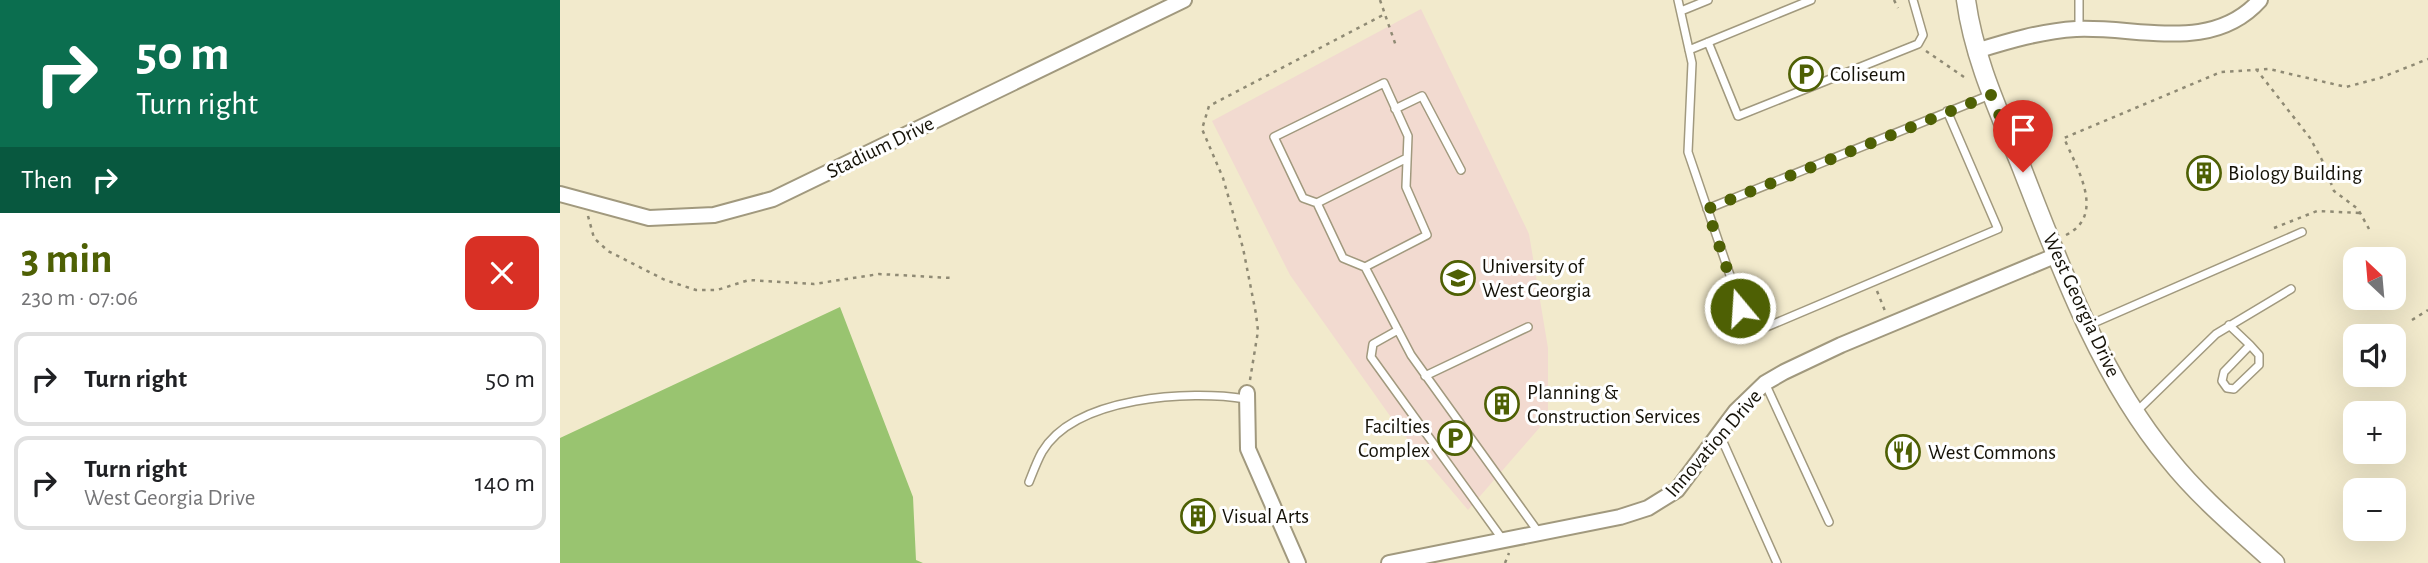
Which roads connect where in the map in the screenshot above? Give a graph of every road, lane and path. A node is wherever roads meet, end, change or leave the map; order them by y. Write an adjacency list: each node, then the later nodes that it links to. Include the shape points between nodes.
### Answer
1 (1184, 0): 29 (street, Stadium Drive, via 773,199 714,215 649,218)
2 (1380, 0): 13 (path)
3 (1678, 0): 12 (lane)
4 (1708, 0): 12 (lane)
5 (1811, 0): 15 (lane)
6 (1894, 0): 11 (path)
7 (1913, 0): 16 (lane, via 1923,35)
8 (1966, 0): 19 (street, West Georgia Drive)
9 (2079, 0): 14 (lane)
10 (2260, 0): 14 (street, via 2244,15 2209,31 2170,34)
11 (1898, 8)
12 (1681, 11): 18 (lane)
13 (1383, 15): 17 (path); 52 (path, via 1209,106 1202,129 1223,178 1256,314 1258,331)
14 (2079, 29): 19 (street)
15 (1708, 42): 16 (lane, via 1738,116); 18 (lane)
16 (1918, 44): 22 (path)
17 (1396, 46)
18 (1689, 50): 31 (lane, via 1688,152)
19 (1976, 51): 23 (street, West Georgia Drive)
20 (2428, 59): 21 (path, via 2346,87)
21 (2256, 69): 32 (path, via 2310,138 2334,191); 36 (path, via 2221,72 2064,138 2088,200 2081,223)
22 (1964, 77)
23 (1991, 95): 25 (lane); 37 (street, West Georgia Drive)
24 (1395, 109): 26 (lane, via 1408,136); 27 (lane, via 1422,96); 30 (lane, via 1384,83 1274,137 1303,198)
25 (1947, 111): 31 (lane); 31 (lane, via 1998,229 1750,334)
26 (1407, 158): 30 (lane); 38 (lane, via 1406,187 1427,234)
27 (1461, 170)
28 (560, 194): 29 (street, Stadium Drive)
29 (588, 202): 39 (path, via 588,226 608,251 696,290 717,290 749,280 814,284 879,274)
30 (1317, 203): 38 (lane, via 1343,258)
31 (1707, 209)
32 (2361, 213): 33 (path, via 2317,211); 34 (path)
33 (2274, 228)
34 (2369, 229)
35 (2302, 232): 45 (lane)
36 (2066, 235)
37 (2057, 255): 45 (street, West Georgia Drive); 51 (street, Innovation Drive, via 1840,345)
38 (1365, 267): 48 (lane)
39 (951, 278)
40 (2291, 289): 46 (lane)
41 (1881, 302): 43 (path)
42 (2428, 310): 44 (path)
43 (1886, 314)
44 (2412, 320)
45 (2089, 325): 53 (street, West Georgia Drive)
46 (2229, 325): 49 (lane); 53 (lane)
47 (1528, 327): 50 (lane)
48 (1398, 330): 50 (lane); 58 (lane, via 1373,344 1371,356)
49 (2250, 345): 49 (lane, via 2224,372 2222,382 2227,388 2234,389 2259,365 2259,355)
50 (1426, 376): 57 (lane)
51 (1765, 383): 54 (street, Innovation Drive); 56 (lane)
52 (1247, 396): 55 (lane, via 1122,403 1086,415 1061,431 1043,451); 59 (street, via 1248,449)
53 (2136, 413): 63 (street, West Georgia Drive, via 2192,485)
54 (1719, 433): 57 (street, Innovation Drive, via 1665,499 1620,517); 62 (lane)
55 (1029, 482)
56 (1829, 522)
57 (1540, 533): 58 (street, Innovation Drive)
58 (1507, 545): 60 (street, Innovation Drive); 61 (path)
59 (1298, 563)
60 (1390, 563)
61 (1505, 563)
62 (1777, 563)
63 (2276, 563)

